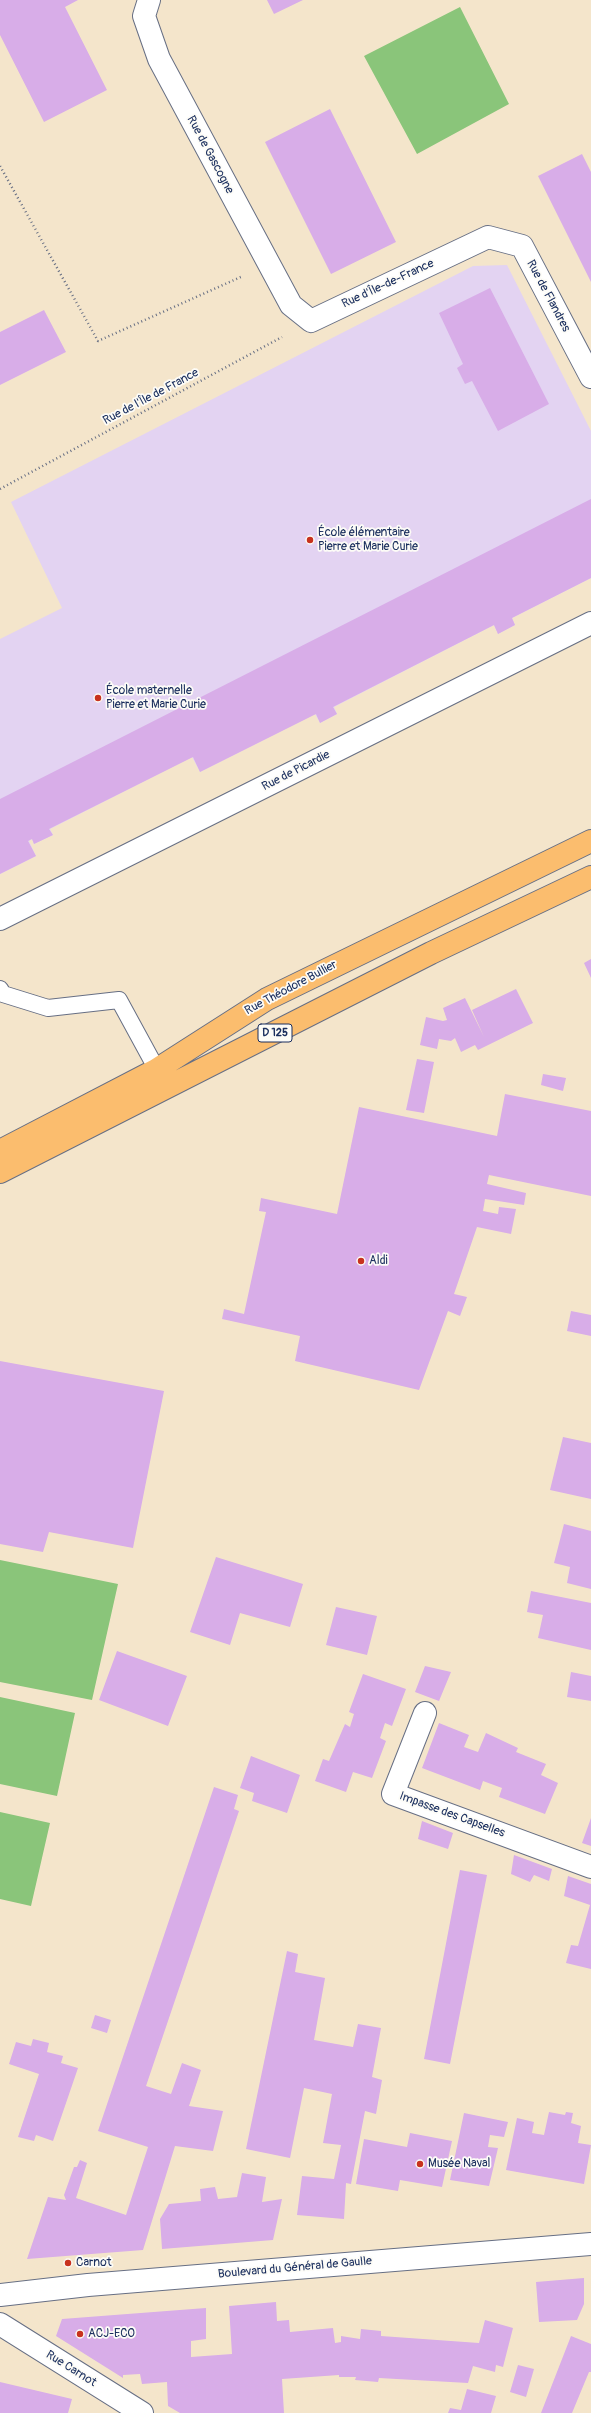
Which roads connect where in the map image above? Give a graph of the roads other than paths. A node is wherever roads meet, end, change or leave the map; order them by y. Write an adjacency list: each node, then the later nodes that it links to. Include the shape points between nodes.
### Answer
1 (149, 0): 3 (street, Rue de Gascogne, via 144,16 159,59)
2 (488, 237): 3 (street, Rue d'Île-de-France, via 311,321); 4 (street, Rue de Flandres, via 522,246)
3 (291, 305)
4 (591, 377)
5 (591, 623): 8 (street, Rue de Picardie)
6 (591, 841): 10 (main road, Rue Théodore Bullier / D 125, via 267,999)
7 (591, 877): 10 (main road, Rue Théodore Bullier / D 125)
8 (0, 919)
9 (0, 989): 10 (lane, via 3,994 48,1008 119,1000)
10 (161, 1079): 11 (main road, Rue Théodore Bullier / D 125); 12 (main road, Rue Théodore Bullier / D 125)
11 (0, 1151)
12 (0, 1172)
13 (425, 1714): 14 (street, Impasse des Capselles, via 393,1794)
14 (591, 1867)
15 (591, 2244): 16 (street, Boulevard du Général de Gaulle, via 88,2285)
16 (0, 2295)
17 (0, 2324): 18 (street, Rue Carnot)
18 (142, 2413)

